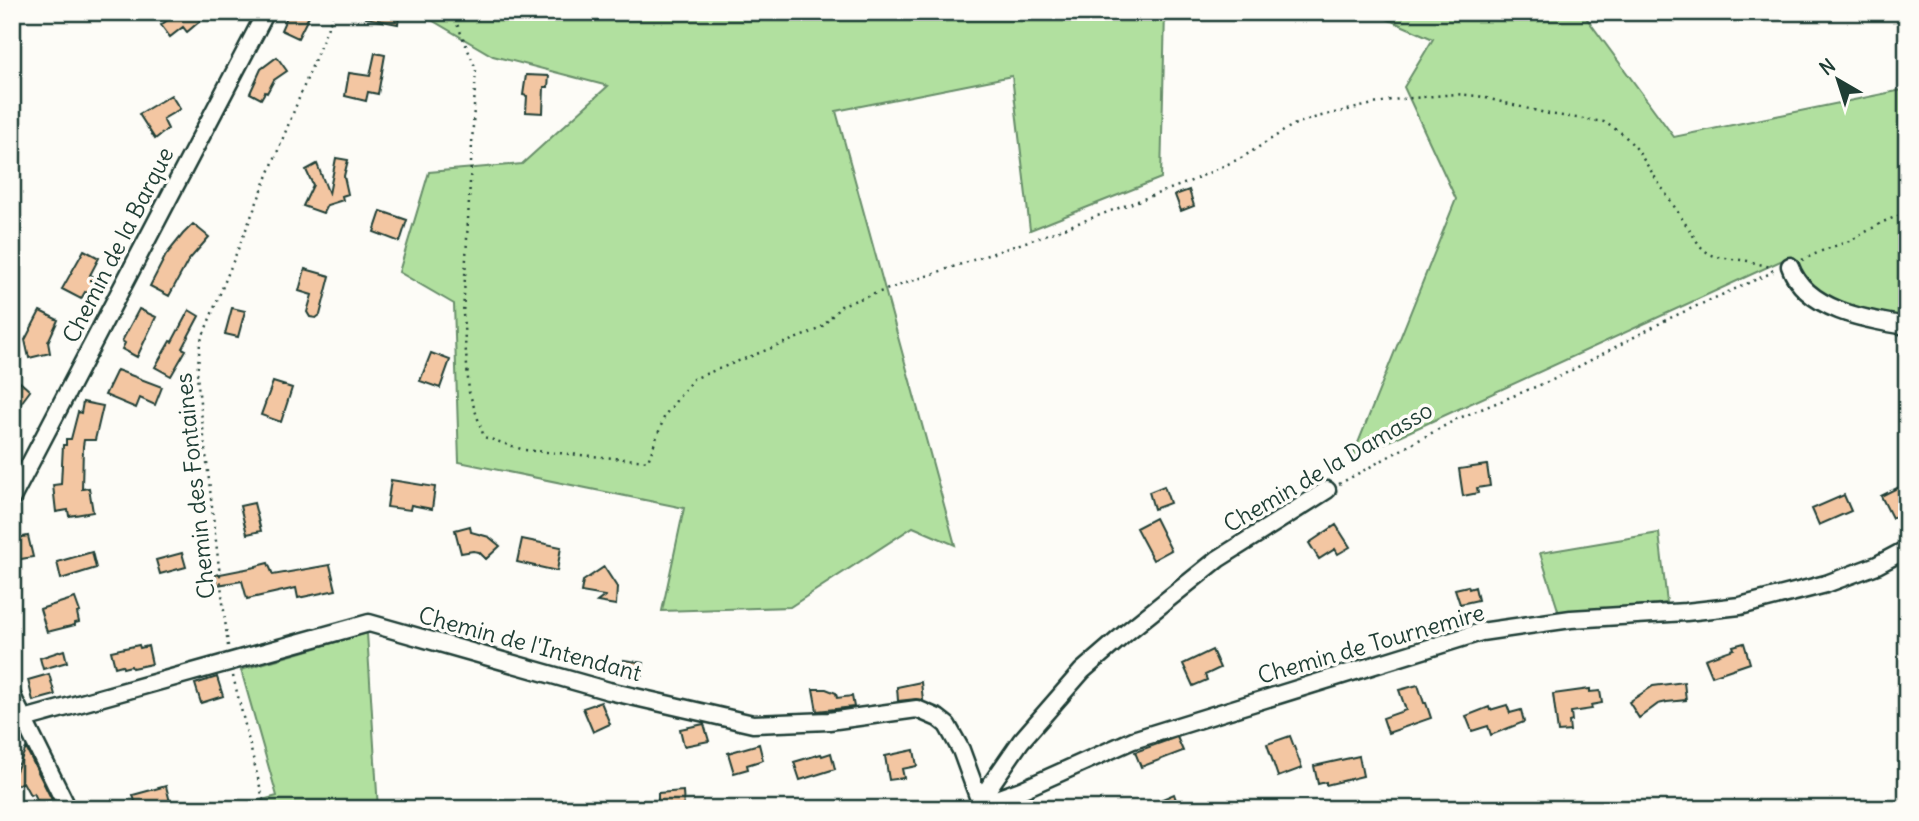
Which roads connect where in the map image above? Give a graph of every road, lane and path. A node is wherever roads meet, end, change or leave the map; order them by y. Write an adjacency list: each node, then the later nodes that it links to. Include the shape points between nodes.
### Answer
1 (265, 12): 9 (street, Chemin de la Barque)
2 (334, 12): 11 (path, Chemin des Fontaines, via 200,342 197,376)
3 (452, 12): 6 (path, via 476,69 463,314 469,392 484,437 524,450 648,461 665,415 693,379 820,329 842,305 1189,182 1236,161 1293,125 1391,100 1478,96 1604,122 1636,148 1709,254 1770,267)
4 (1907, 212): 5 (path, Chemin de la Damasso)
5 (1790, 266): 6 (path, Chemin de la Damasso); 7 (street, via 1794,278 1818,300 1870,321)
6 (1773, 272): 8 (path, Chemin de la Damasso, via 1670,318 1557,378 1457,418)
7 (1907, 326)
8 (1327, 490): 14 (street, Chemin de la Damasso, via 1218,559 1082,671 1021,741)
9 (12, 498)
10 (1907, 549): 14 (street, Chemin de Tournemire, via 1826,584 1741,606 1571,619 1481,632 1132,740)
11 (229, 660): 13 (street, Chemin de l'Intendant); 14 (street, Chemin de l'Intendant, via 369,623 609,691 752,724 829,721 917,709 947,725 961,750); 16 (path, Chemin des Fontaines)
12 (12, 696): 13 (street)
13 (24, 719): 15 (street)
14 (977, 805)
15 (68, 809)
16 (267, 809)

